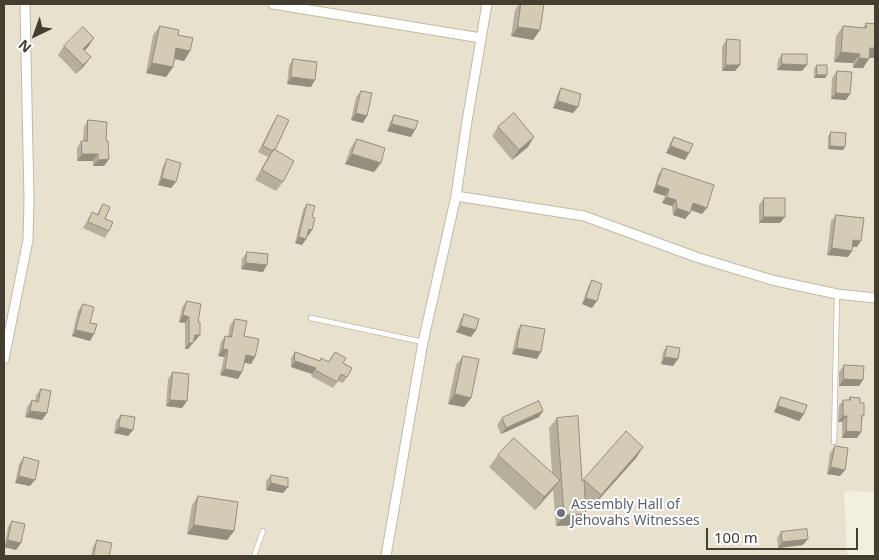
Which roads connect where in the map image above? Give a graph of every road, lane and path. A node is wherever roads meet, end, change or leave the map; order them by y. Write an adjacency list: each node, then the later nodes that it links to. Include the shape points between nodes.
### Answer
1 (25, 4): 10 (street, via 28,240)
2 (273, 4): 4 (street)
3 (487, 4): 4 (street)
4 (481, 38): 5 (street)
5 (456, 196): 6 (street, via 584,216 696,257 772,280); 9 (street)
6 (837, 294): 7 (street); 11 (lane)
7 (875, 298)
8 (311, 318): 9 (lane)
9 (423, 342): 14 (street)
10 (4, 359)
11 (834, 442)
12 (263, 531): 13 (lane)
13 (254, 556)
14 (386, 556)

